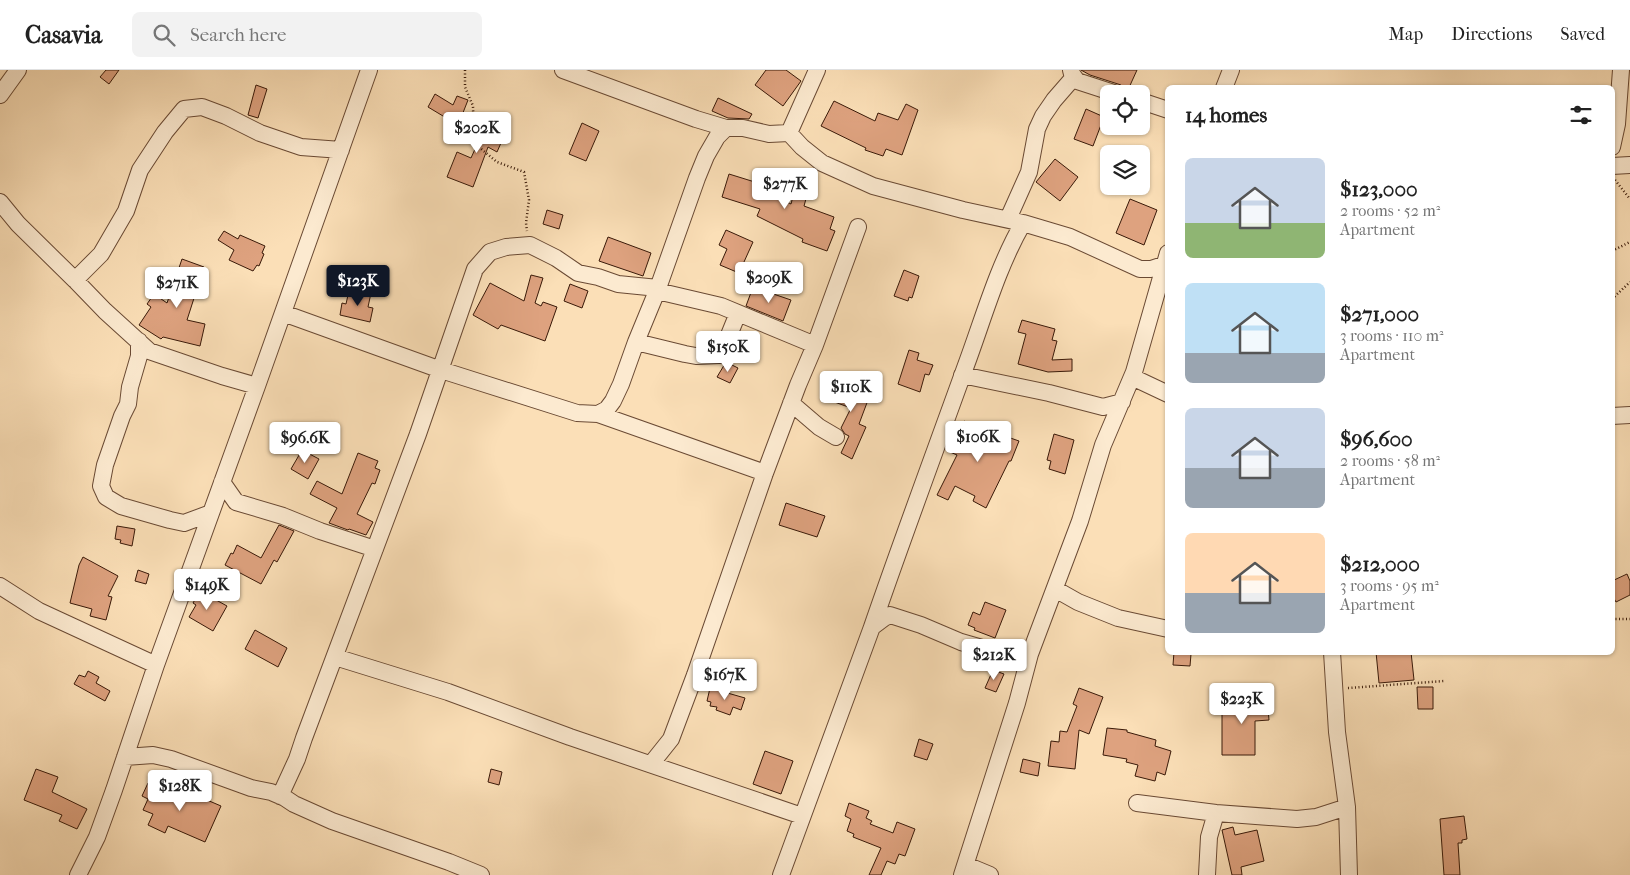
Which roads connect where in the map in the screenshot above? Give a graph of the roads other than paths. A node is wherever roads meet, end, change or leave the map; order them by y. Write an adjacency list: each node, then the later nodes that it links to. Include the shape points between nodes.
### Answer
1 (18, 70): 10 (street)
2 (369, 70): 16 (street)
3 (563, 70): 13 (street)
4 (817, 70): 15 (street)
5 (1231, 70): 8 (street)
6 (1621, 70): 14 (street)
7 (1073, 74): 9 (street, via 1078,81); 20 (street, via 1037,129)
8 (1225, 85)
9 (1100, 88)
10 (0, 95)
11 (1150, 104): 12 (street)
12 (1165, 109)
13 (726, 128): 15 (street); 25 (street, via 706,156)
14 (1615, 133)
15 (789, 134): 20 (street, via 822,163 873,186)
16 (341, 150): 24 (street, via 301,147 202,107 184,109 140,170 126,211 101,254); 27 (street)
17 (1630, 165): 18 (street)
18 (1615, 166)
19 (0, 202): 24 (street)
20 (1016, 221): 22 (street, via 1070,237 1140,269 1151,269); 32 (street, via 1011,244)
21 (858, 227): 30 (street)
22 (1165, 260)
23 (1165, 262): 33 (street)
24 (76, 280): 28 (street)
25 (657, 290): 26 (street); 29 (street); 31 (street, via 578,273 530,246 506,247 490,252 475,269)
26 (738, 312): 29 (street, via 719,355 696,356); 30 (street)
27 (283, 313): 31 (street); 34 (street)
28 (139, 341): 34 (street, via 149,351); 44 (street, via 139,356 128,404 105,465 101,486 106,497 121,506 170,520 184,523)
29 (636, 342): 38 (street, via 613,400)
30 (815, 345): 37 (street)
31 (441, 370): 38 (street, via 577,413); 45 (street)
32 (962, 375): 36 (street, via 1102,407); 48 (street)
33 (1132, 377): 35 (street); 36 (street)
34 (257, 386): 43 (street)
35 (1165, 393)
36 (1122, 402): 47 (street, via 1103,445)
37 (791, 403): 41 (street); 42 (street)
38 (598, 414): 42 (street)
39 (1630, 415): 40 (street)
40 (1615, 416)
41 (836, 438)
42 (765, 473): 55 (street, via 671,738)
43 (222, 482): 44 (street); 45 (street, via 236,502)
44 (211, 513): 53 (street)
45 (375, 550): 52 (street)
46 (0, 586): 53 (street, via 40,612)
47 (1055, 588): 49 (street, via 1078,602 1118,618); 50 (street)
48 (872, 627): 50 (street, via 890,616 1013,657); 60 (street)
49 (1165, 628)
50 (1030, 654): 61 (street)
51 (1332, 655): 58 (street)
52 (335, 657): 55 (street, via 448,692); 56 (street, via 298,759)
53 (156, 666): 54 (street)
54 (125, 757): 56 (street, via 153,755 171,759); 62 (street, via 97,837)
55 (651, 764): 60 (street)
56 (280, 796): 63 (street, via 332,821)
57 (1137, 803): 59 (street)
58 (1346, 807): 59 (street, via 1316,817 1297,819); 67 (street)
59 (1216, 813): 66 (street, via 1209,837)
60 (802, 816): 64 (street)
61 (964, 870): 65 (street)
62 (78, 875)
63 (480, 875)
64 (782, 875)
65 (990, 875)
66 (1207, 875)
67 (1349, 875)

